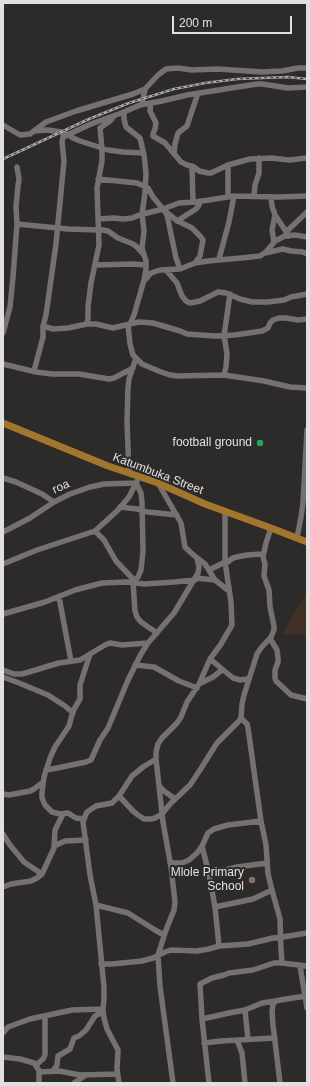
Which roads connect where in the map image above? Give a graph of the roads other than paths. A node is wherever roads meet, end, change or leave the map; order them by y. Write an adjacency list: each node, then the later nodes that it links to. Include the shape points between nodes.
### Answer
1 (307, 68): 3 (street, via 268,72 171,69 163,71)
2 (306, 88): 4 (street, via 262,84)
3 (145, 89): 6 (street); 10 (street, via 46,122)
4 (198, 93): 5 (street); 14 (street, via 187,126 178,133)
5 (151, 103): 6 (street); 14 (street, via 150,111 156,126 153,136 165,143)
6 (142, 104): 7 (street)
7 (124, 112): 8 (street); 13 (street, via 126,127 140,138)
8 (114, 115): 11 (street); 12 (street, via 100,128)
9 (3, 125): 10 (street, via 20,135)
10 (34, 131): 11 (street, via 48,130)
11 (67, 134): 12 (street); 38 (street, via 62,137 64,161)
12 (102, 149): 13 (street); 20 (street)
13 (143, 153): 21 (street)
14 (174, 154): 18 (street, via 181,162)
15 (260, 158): 16 (street); 17 (street); 22 (street)
16 (307, 158)
17 (228, 165): 18 (street, via 208,173); 24 (street)
18 (192, 166): 27 (street)
19 (17, 167): 35 (street)
20 (98, 179): 21 (street); 32 (street)
21 (146, 186): 28 (street); 29 (street)
22 (254, 196): 24 (street); 25 (street)
23 (307, 196): 25 (street)
24 (231, 197): 26 (street); 46 (street, via 229,222)
25 (272, 197): 30 (street)
26 (200, 201): 27 (street); 33 (street, via 196,209)
27 (193, 202): 28 (street)
28 (164, 208): 29 (street); 33 (street); 36 (street)
29 (143, 214): 32 (street, via 132,218); 45 (street)
30 (275, 215): 34 (street); 37 (street)
31 (306, 215): 40 (street)
32 (98, 219): 39 (street)
33 (177, 221): 36 (street); 47 (street, via 196,231 203,240 200,256)
34 (273, 223): 37 (street); 42 (street)
35 (17, 224): 38 (street); 56 (street, via 10,307)
36 (169, 224): 51 (street)
37 (282, 225): 40 (street)
38 (58, 228): 39 (street); 59 (street)
39 (98, 229): 45 (street, via 108,231 133,244); 49 (street, via 99,245)
40 (288, 234): 41 (street); 42 (street)
41 (307, 237)
42 (274, 242): 43 (street)
43 (265, 253): 44 (street, via 283,249); 46 (street, via 260,256)
44 (307, 254)
45 (144, 255): 48 (street)
46 (219, 259): 47 (street)
47 (195, 263): 51 (street)
48 (146, 265): 49 (street); 52 (street)
49 (95, 266): 57 (street)
50 (166, 270): 51 (street); 52 (street, via 154,271); 53 (street, via 177,282 182,296 190,303 222,291)
51 (180, 270)
52 (144, 280): 58 (street)
53 (230, 294): 54 (street, via 252,302 268,302); 61 (street)
54 (307, 294)
55 (307, 319): 61 (street, via 279,318 262,330)
56 (5, 320): 60 (street)
57 (87, 324): 58 (street, via 113,328); 59 (street, via 53,329)
58 (129, 324): 61 (street, via 153,323 194,336); 62 (street, via 131,349)
59 (43, 326): 65 (street, via 43,337)
60 (3, 333)
61 (224, 336): 66 (street)
62 (136, 358): 64 (street); 66 (street, via 142,364 170,375)
63 (3, 364): 65 (street)
64 (132, 368): 65 (street, via 114,378); 71 (street, via 127,422)
65 (34, 371)
66 (224, 375): 67 (street)
67 (307, 388)
68 (3, 423): 71 (main road, Katumbuka Street)
69 (307, 430): 70 (street)
70 (306, 452): 75 (street)
71 (129, 473): 73 (main road, Katumbuka Street)
72 (3, 478): 76 (street, via 42,494)
73 (138, 480): 74 (main road, Katumbuka Street); 76 (street, roa, via 90,487); 77 (street); 78 (street)
74 (158, 483): 79 (main road, Katumbuka Street); 80 (street)
75 (305, 498): 84 (street)
76 (54, 502): 82 (street, roa, via 30,518)
77 (120, 507): 78 (street); 83 (street)
78 (142, 510): 80 (street); 93 (street, via 141,570)
79 (225, 512): 81 (main road, Katumbuka Street); 88 (street)
80 (177, 515): 87 (street, via 182,523 185,547)
81 (271, 528): 84 (main road, Katumbuka Street); 86 (street)
82 (4, 530)
83 (95, 532): 89 (street, via 37,550); 93 (street, via 104,540 116,561 131,576)
84 (298, 538): 85 (main road, Katumbuka Street)
85 (307, 542)
86 (263, 554): 88 (street, via 237,556); 98 (street, via 264,576 269,590 274,626)
87 (197, 558): 90 (street); 91 (street, via 199,570)
88 (225, 563): 90 (street); 94 (street)
89 (3, 564)
90 (208, 569): 91 (street); 92 (street)
91 (196, 579): 92 (street); 93 (street, via 146,584); 97 (street, via 174,613)
92 (215, 580): 94 (street)
93 (133, 582): 95 (street, via 102,583); 97 (street, via 137,617)
94 (229, 591): 101 (street, via 232,625)
95 (59, 597): 96 (street); 102 (street)
96 (3, 614)
97 (157, 632): 99 (street)
98 (271, 637): 107 (street, via 258,651); 109 (street, via 278,654 276,681 291,695)
99 (148, 642): 100 (street, via 122,645 110,643); 103 (street)
100 (90, 654): 102 (street, via 80,660); 110 (street, via 80,684 80,699)
101 (210, 659): 105 (street); 108 (street)
102 (71, 661): 104 (street, via 22,674)
103 (135, 665): 108 (street, via 154,667 179,681); 113 (street, via 91,760)
104 (3, 670)
105 (222, 670): 107 (street, via 236,679); 108 (street, via 214,678)
106 (3, 678): 110 (street, via 48,695)
107 (248, 679): 111 (street)
108 (198, 686): 112 (street, via 187,702 179,721 160,741)
109 (307, 699)
110 (73, 713): 113 (street, via 69,726 51,754)
111 (241, 718): 118 (street, via 217,743 190,785); 122 (street, via 248,728)
112 (156, 759): 115 (street); 117 (street, via 132,776)
113 (46, 770): 114 (street)
114 (42, 783): 116 (street, via 34,790); 119 (street, via 42,798 45,805 52,812)
115 (159, 786): 118 (street); 120 (street)
116 (3, 794)
117 (119, 796): 120 (street, via 142,818 151,819); 121 (street, via 112,803 94,807)
118 (175, 799): 120 (street)
119 (63, 814): 121 (street); 125 (street, via 55,830)
120 (162, 814): 127 (street)
121 (84, 819): 124 (street)
122 (261, 821): 126 (street, via 214,828 208,833); 128 (street)
123 (3, 834): 129 (street, via 24,862)
124 (86, 840): 125 (street, via 65,841); 133 (street)
125 (54, 846): 129 (street)
126 (202, 846): 127 (street, via 189,860); 130 (street)
127 (170, 863): 136 (street, via 175,908)
128 (267, 863): 130 (street); 132 (street)
129 (42, 874): 131 (street, via 31,881)
130 (209, 874): 134 (street)
131 (3, 887)
132 (272, 890): 134 (street, via 253,899); 137 (street, via 278,908)
133 (96, 905): 136 (street, via 128,913); 141 (street)
134 (215, 907): 138 (street)
135 (307, 933): 137 (street)
136 (164, 934): 139 (street)
137 (281, 938): 138 (street); 140 (street)
138 (219, 946): 139 (street, via 209,950 171,950)
139 (158, 955): 141 (street, via 142,961); 164 (street)
140 (282, 963): 142 (street); 150 (street, via 228,973 201,983)
141 (101, 964): 147 (street)
142 (300, 966): 143 (street); 144 (street)
143 (307, 966)
144 (306, 996): 145 (street); 146 (street)
145 (276, 1001): 148 (street); 152 (street, via 272,1012)
146 (307, 1008)
147 (103, 1010): 149 (street, via 72,1010); 158 (street, via 95,1016 86,1030 74,1038 70,1049 58,1056 57,1066); 159 (street, via 107,1029 118,1050)
148 (245, 1010): 150 (street); 153 (street)
149 (45, 1016): 151 (street, via 15,1024); 157 (street, via 45,1055)
150 (202, 1020): 155 (street)
151 (3, 1033)
152 (275, 1038): 153 (street); 167 (street)
153 (248, 1039): 154 (street)
154 (237, 1040): 155 (street); 166 (street, via 242,1053)
155 (204, 1043): 165 (street)
156 (3, 1057): 157 (street, via 34,1063)
157 (37, 1068): 158 (street, via 44,1073); 161 (street)
158 (53, 1071): 160 (street)
159 (118, 1074): 160 (street); 163 (street)
160 (86, 1075): 162 (street)
161 (39, 1083)
162 (76, 1083)
163 (118, 1083)
164 (173, 1083)
165 (209, 1083)
166 (245, 1083)
167 (280, 1083)

